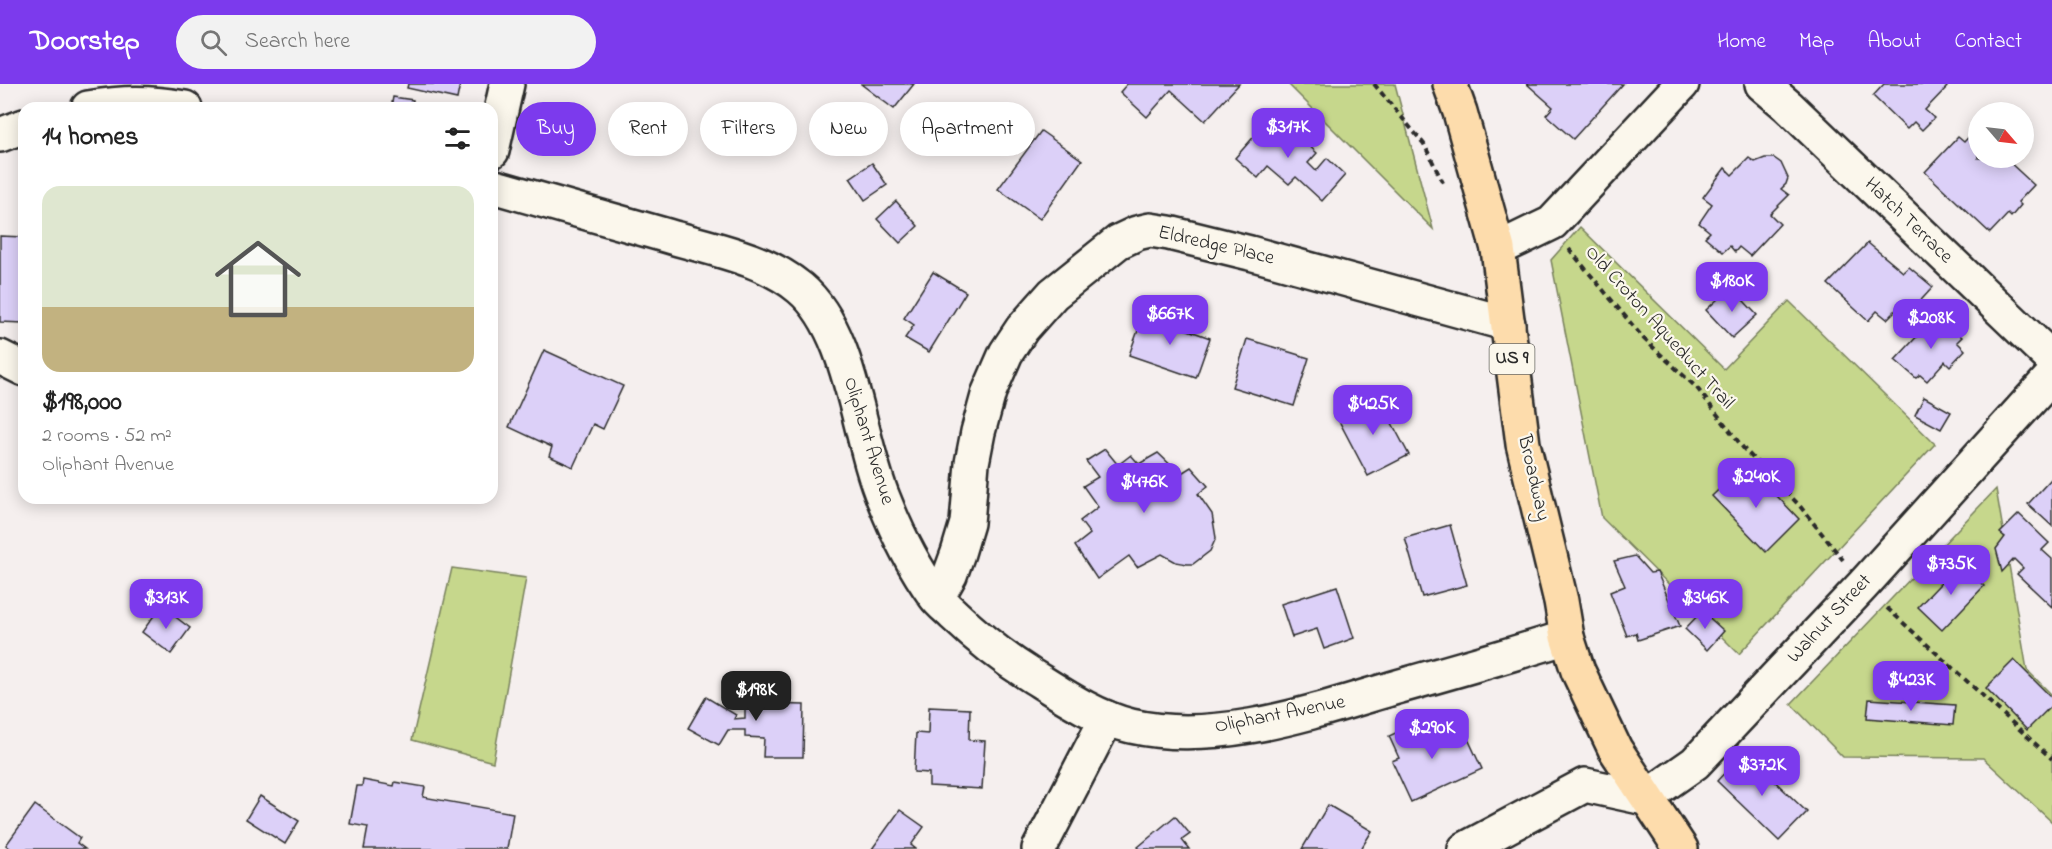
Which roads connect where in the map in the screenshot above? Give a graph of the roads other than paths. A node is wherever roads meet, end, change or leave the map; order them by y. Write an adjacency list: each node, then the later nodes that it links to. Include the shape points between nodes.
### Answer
1 (507, 84): 5 (street)
2 (1449, 84): 9 (main road, Broadway / US 9)
3 (1682, 84): 9 (street, via 1552,223)
4 (1762, 84): 12 (street, Hatch Terrace)
5 (498, 124)
6 (18, 128): 7 (street)
7 (0, 135)
8 (498, 188): 15 (street, Oliphant Avenue, via 741,258 785,277 801,289 819,306 830,324 883,498)
9 (1498, 249): 10 (main road, Broadway / US 9)
10 (1508, 324): 15 (street, Eldredge Place, via 1169,232 1150,231 1127,238 1053,294 1006,353 978,432 967,523 950,575); 16 (main road, Broadway / US 9, via 1523,444)
11 (0, 357): 13 (street)
12 (2052, 359)
13 (18, 366)
14 (2052, 376): 18 (street, Walnut Street, via 1695,763)
15 (937, 598): 17 (street, Oliphant Avenue, via 1016,666 1071,701)
16 (1567, 637): 17 (street, Oliphant Avenue, via 1307,714 1227,729 1177,731 1133,726); 18 (main road, Broadway / US 9, via 1578,671 1615,749)
17 (1107, 718): 19 (street)
18 (1645, 798): 20 (street, via 1585,785); 21 (main road, Broadway / US 9)
19 (1038, 849)
20 (1465, 849)
21 (1681, 849)

